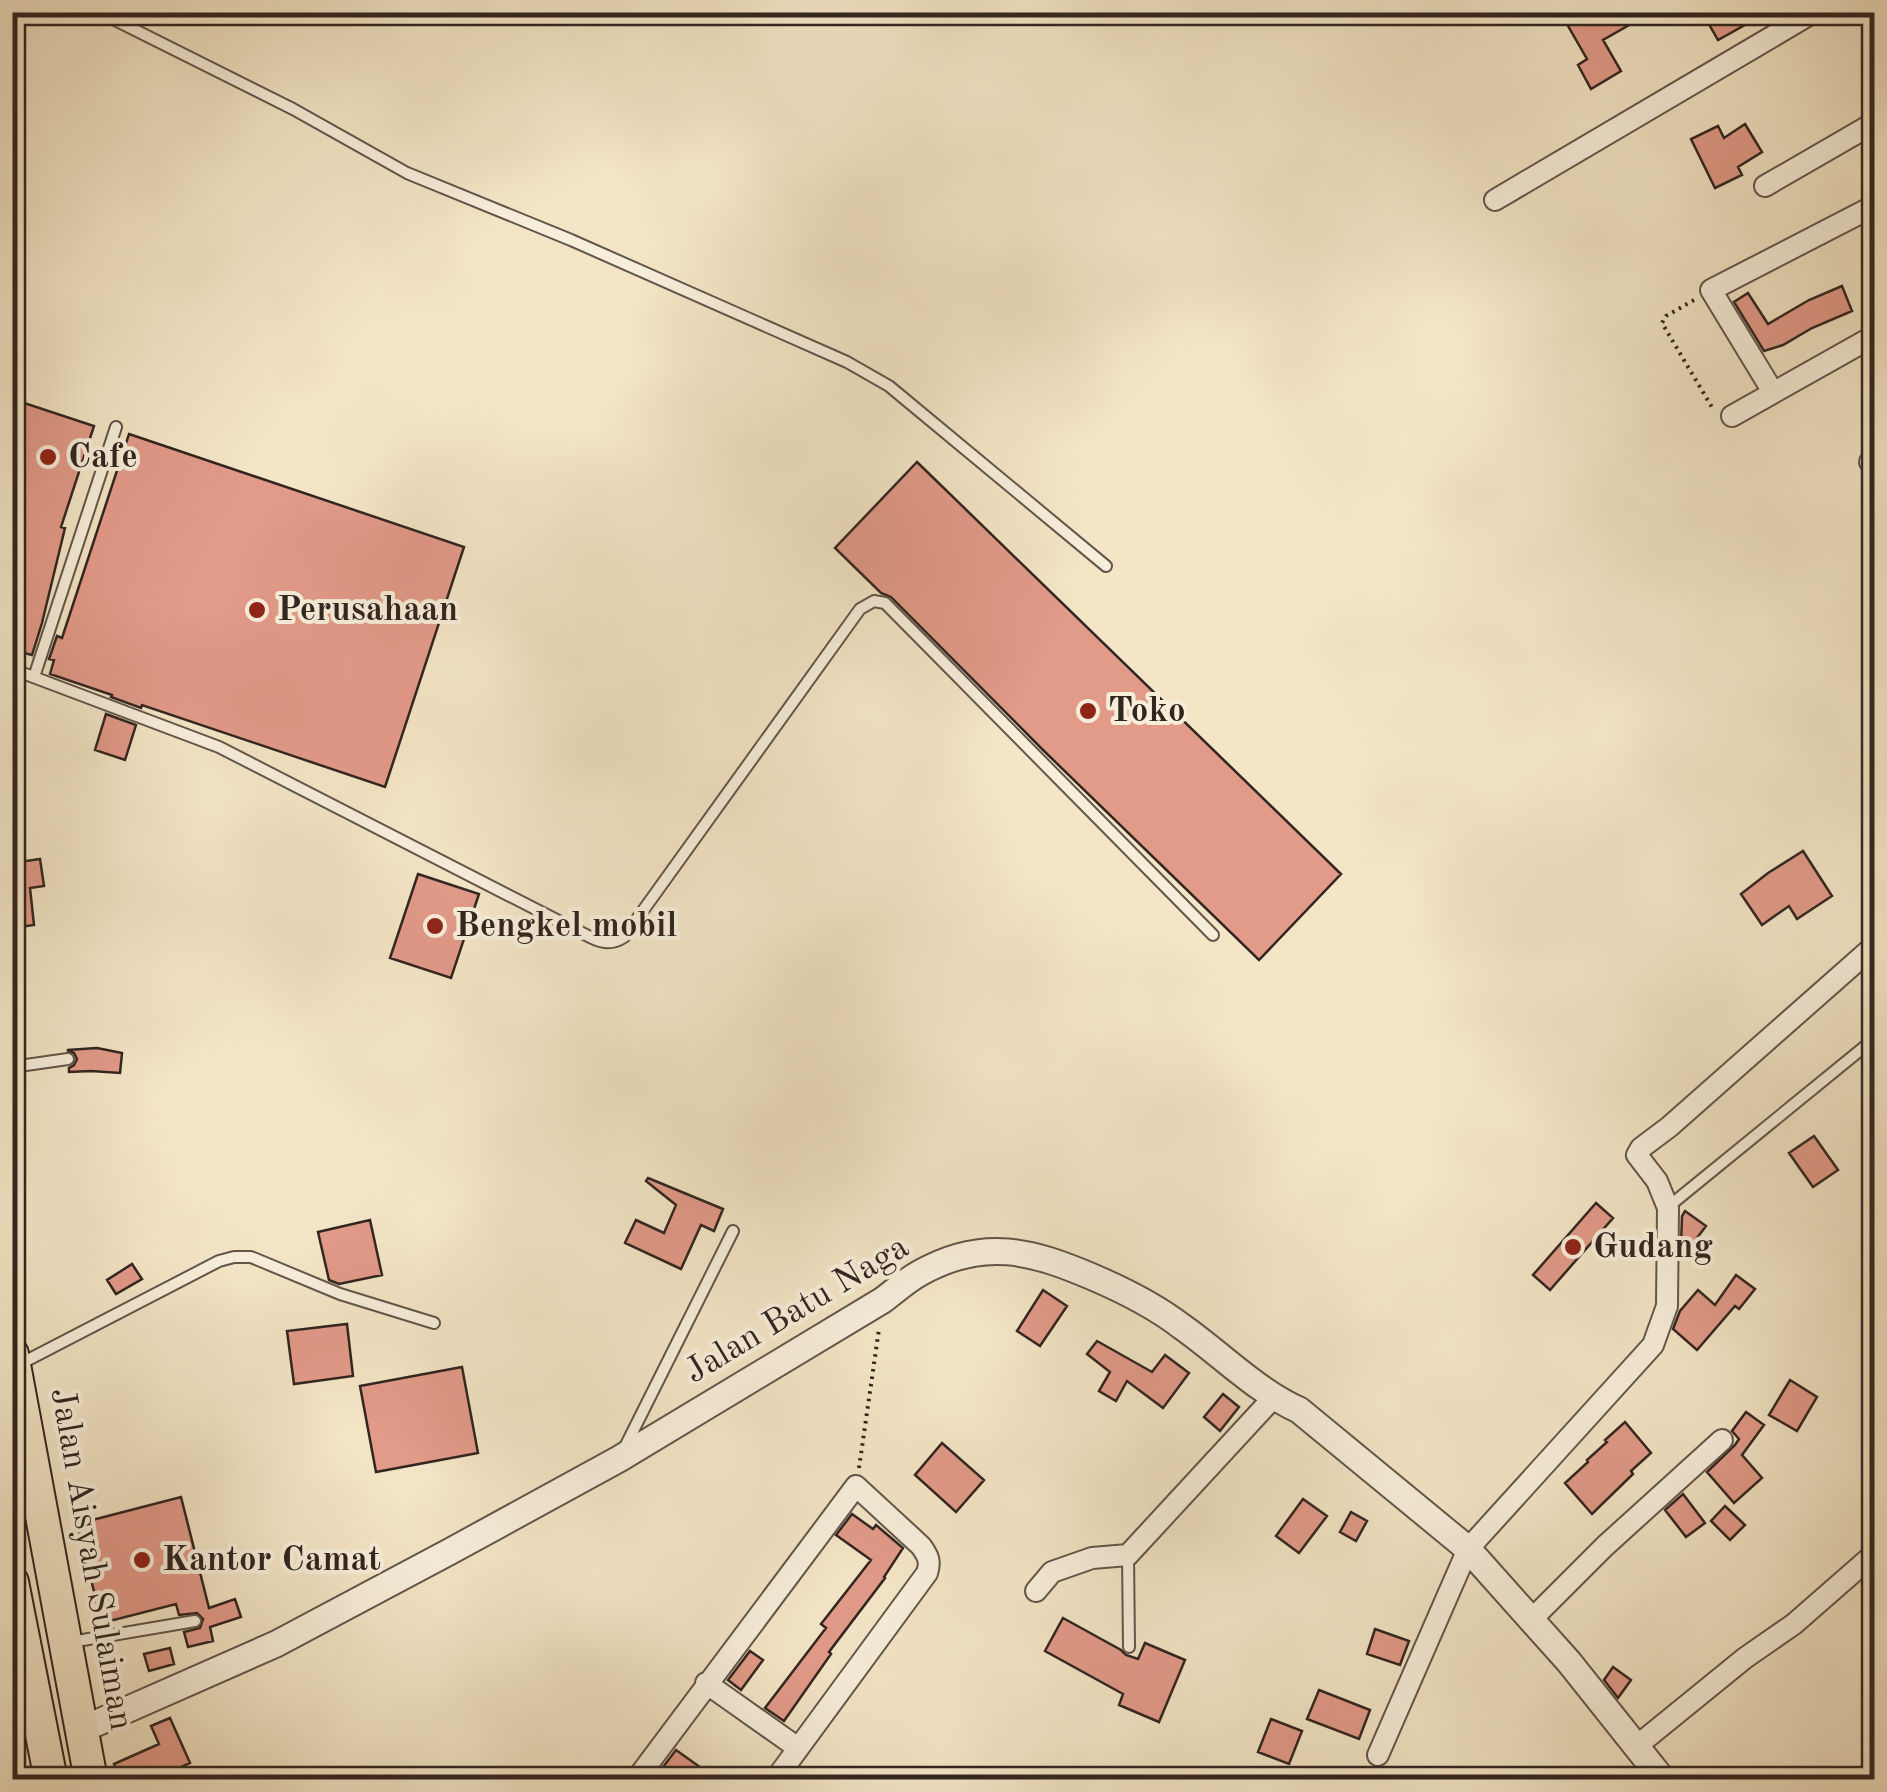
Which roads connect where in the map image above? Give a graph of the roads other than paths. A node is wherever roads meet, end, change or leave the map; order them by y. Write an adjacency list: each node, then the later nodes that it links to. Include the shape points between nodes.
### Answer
1 (98, 12): 11 (lane, via 407,173 847,362 889,386)
2 (1814, 12): 5 (street)
3 (1874, 123): 4 (street)
4 (1765, 186)
5 (1495, 200)
6 (1874, 206): 8 (street, via 1712,290)
7 (1874, 336): 8 (street)
8 (1773, 392): 9 (street)
9 (1732, 416)
10 (116, 427): 13 (lane)
11 (1106, 566)
12 (12, 670): 13 (lane)
13 (34, 677): 14 (lane, via 219,747 607,943 624,937 860,609 874,600 885,603)
14 (1212, 934)
15 (1874, 946): 19 (street, via 1641,1148 1637,1155)
16 (1874, 1039): 19 (lane)
17 (68, 1059): 18 (lane)
18 (12, 1066)
19 (1668, 1208): 26 (street, via 1667,1306 1653,1345)
20 (733, 1231): 25 (lane)
21 (434, 1323): 22 (lane, via 251,1257 234,1257)
22 (14, 1360): 33 (highway, Jalan Aisyah Sulaiman)
23 (1273, 1398): 25 (street, Jalan Batu Naga, via 1128,1293 1058,1262 1017,1251 984,1252 919,1273); 26 (street, Jalan Batu Naga, via 1299,1410); 28 (street)
24 (1722, 1440): 31 (street)
25 (619, 1459): 36 (street, Jalan Batu Naga, via 276,1644)
26 (1468, 1549): 31 (street, Jalan Batu Naga); 39 (street)
27 (1874, 1554): 37 (street)
28 (1128, 1555): 30 (street, via 1052,1572); 34 (lane)
29 (12, 1582): 40 (highway)
30 (1036, 1591)
31 (1532, 1619): 37 (street, Jalan Batu Naga)
32 (195, 1621): 33 (lane)
33 (66, 1642): 36 (highway, Jalan Aisyah Sulaiman)
34 (1129, 1648)
35 (706, 1683): 38 (street); 38 (street, via 856,1486 921,1546 930,1564); 42 (street)
36 (81, 1730): 41 (highway, Jalan Aisyah Sulaiman)
37 (1638, 1745): 44 (street, Jalan Batu Naga)
38 (798, 1748): 43 (street)
39 (1378, 1755)
40 (48, 1778)
41 (91, 1780)
42 (636, 1780)
43 (775, 1780)
44 (1664, 1780)

